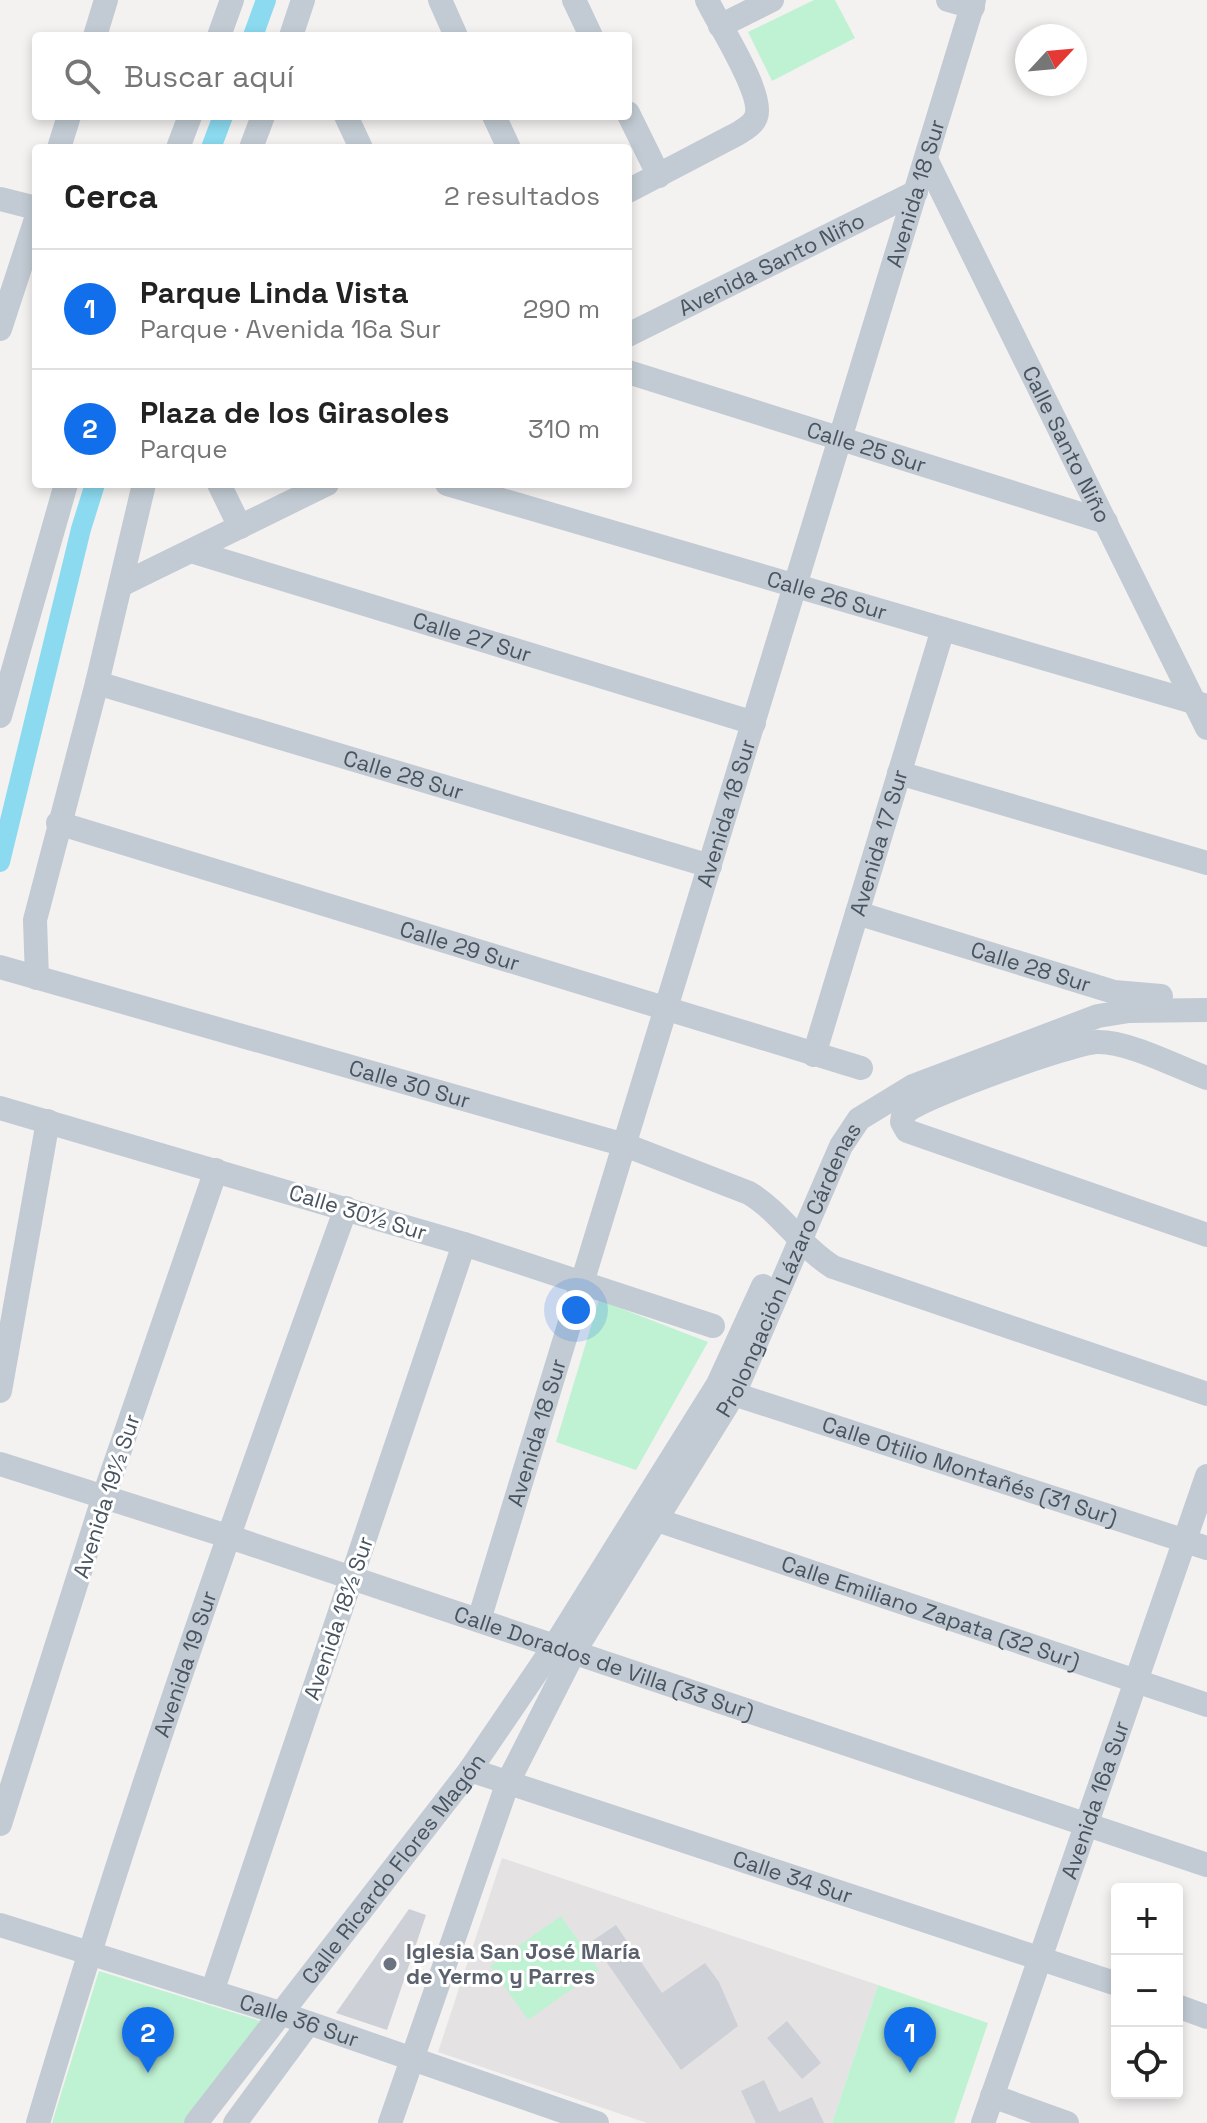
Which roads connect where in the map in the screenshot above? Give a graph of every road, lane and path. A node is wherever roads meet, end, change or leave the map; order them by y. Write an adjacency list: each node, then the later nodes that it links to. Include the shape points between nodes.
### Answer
1 (106, 0): 10 (street)
2 (232, 0): 11 (street)
3 (440, 0): 12 (street)
4 (574, 0): 13 (street)
5 (707, 0): 9 (street)
6 (772, 0): 9 (street)
7 (948, 0): 8 (street)
8 (973, 3): 25 (street, Avenida 18 Sur)
9 (720, 26): 26 (street, via 758,106 754,122)
10 (96, 32)
11 (220, 32)
12 (454, 32)
13 (589, 32)
14 (68, 120): 20 (street)
15 (188, 120): 21 (street)
16 (262, 120): 22 (street)
17 (348, 120): 23 (street)
18 (496, 120): 24 (street)
19 (631, 120): 26 (street)
20 (60, 144)
21 (180, 144)
22 (252, 144)
23 (359, 144)
24 (507, 144)
25 (926, 159): 28 (street, Avenida 18 Sur); 41 (street, Calle Santo Niño)
26 (659, 176): 27 (street)
27 (632, 189)
28 (916, 192): 33 (street, Avenida Santo Niño); 35 (street, Avenida 18 Sur)
29 (0, 199): 30 (street)
30 (32, 207)
31 (32, 231): 32 (street)
32 (0, 329)
33 (632, 333)
34 (632, 373): 35 (street, Calle 25 Sur)
35 (841, 439): 41 (street, Calle 25 Sur); 45 (street, Avenida 18 Sur)
36 (65, 488): 47 (street)
37 (143, 488): 44 (street)
38 (221, 488): 42 (street)
39 (319, 488): 42 (street)
40 (461, 488): 45 (street, Calle 26 Sur)
41 (1106, 522): 49 (street, Calle Santo Niño)
42 (240, 527): 43 (street)
43 (191, 551): 44 (street); 51 (street, Calle 27 Sur)
44 (121, 585): 48 (street)
45 (796, 586): 46 (street, Calle 26 Sur); 51 (street, Avenida 18 Sur)
46 (943, 629): 49 (street, Calle 26 Sur); 53 (street, Avenida 17 Sur)
47 (6, 660): 50 (street)
48 (97, 683): 54 (street); 56 (street, Calle 28 Sur)
49 (1201, 704): 52 (street, Calle Santo Niño)
50 (0, 716)
51 (754, 723): 56 (street, Avenida 18 Sur)
52 (1207, 728)
53 (899, 773): 55 (street); 57 (street, Avenida 17 Sur)
54 (58, 823): 59 (street, via 35,920); 61 (street, Calle 29 Sur)
55 (1207, 863)
56 (710, 866): 61 (street, Avenida 18 Sur)
57 (857, 913): 60 (street, Calle 28 Sur, via 1114,992); 63 (street, Avenida 17 Sur)
58 (2, 967): 59 (street, Calle 30 Sur)
59 (37, 978): 68 (street, Calle 30 Sur)
60 (1207, 995)
61 (666, 1010): 63 (street, Calle 29 Sur); 68 (street, Avenida 18 Sur)
62 (1207, 1010): 71 (street, Prolongación Lázaro Cárdenas, via 1098,1016 886,1100 859,1119)
63 (814, 1055): 64 (street, Calle 29 Sur)
64 (861, 1068)
65 (1207, 1078): 72 (street, via 1117,1045 1081,1045 942,1095 903,1116 907,1131)
66 (0, 1108): 67 (street, Calle 30½ Sur)
67 (48, 1121): 69 (street, Calle 30½ Sur); 76 (street)
68 (625, 1145): 71 (street, Calle 30 Sur, via 749,1193); 74 (street, Avenida 18 Sur)
69 (216, 1170): 70 (street, Calle 30½ Sur); 81 (street, Avenida 19½ Sur)
70 (346, 1208): 73 (street, Calle 30½ Sur); 83 (street, Avenida 19 Sur)
71 (795, 1231): 77 (street, Prolongación Lázaro Cárdenas); 78 (street, Calle 30 Sur, via 833,1267); 87 (street, Prolongación Lázaro Cárdenas, via 718,1384)
72 (1207, 1235)
73 (464, 1244): 74 (street, Calle 30½ Sur); 85 (street, Avenida 18½ Sur)
74 (581, 1284): 75 (street, Calle 30½ Sur); 86 (street, Avenida 18 Sur)
75 (713, 1326)
76 (0, 1391)
77 (734, 1394): 82 (street, Prolongación Lázaro Cárdenas); 84 (street, Calle Otilio Montañés (31 Sur))
78 (1207, 1394)
79 (0, 1464): 81 (street, Calle Dorados de Villa (33 Sur))
80 (1207, 1476): 84 (street, Avenida 16a Sur)
81 (104, 1496): 83 (street, Calle Dorados de Villa (33 Sur)); 93 (street, Avenida 19½ Sur)
82 (654, 1519): 87 (street, Prolongación Lázaro Cárdenas); 88 (street, Calle Emiliano Zapata (32 Sur))
83 (227, 1536): 85 (street, Calle Dorados de Villa (33 Sur)); 96 (street, Avenida 19 Sur)
84 (1196, 1545): 88 (street, Avenida 16a Sur)
85 (352, 1578): 86 (street, Calle Dorados de Villa (33 Sur)); 99 (street, Avenida 18½ Sur)
86 (479, 1620): 87 (street, Calle Dorados de Villa (33 Sur))
87 (564, 1649): 90 (street, Calle Ricardo Flores Magón); 91 (street, Calle Ricardo Flores Magón); 92 (street, Calle Dorados de Villa (33 Sur))
88 (1136, 1682): 89 (street, Calle Emiliano Zapata (32 Sur)); 92 (street, Avenida 16a Sur)
89 (1207, 1705)
90 (470, 1770): 91 (street, Calle 34 Sur); 101 (street, Calle Ricardo Flores Magón)
91 (508, 1782): 97 (street, Calle 34 Sur); 104 (street, Calle Ricardo Flores Magón)
92 (1087, 1823): 94 (street, Calle Dorados de Villa (33 Sur)); 97 (street, Avenida 16a Sur)
93 (0, 1824)
94 (1207, 1865)
95 (0, 1925): 96 (street, Calle 36 Sur)
96 (88, 1954): 99 (street, Calle 36 Sur); 106 (street, Avenida 19 Sur)
97 (1041, 1956): 98 (street, Calle 34 Sur); 105 (street, Avenida 16a Sur)
98 (1111, 1982)
99 (212, 1992): 101 (street, Calle 36 Sur)
100 (1183, 2008): 102 (street)
101 (280, 2013): 103 (street, Calle 36 Sur); 107 (street, Calle Ricardo Flores Magón)
102 (1207, 2017)
103 (308, 2024): 104 (street, Calle 36 Sur); 108 (street)
104 (412, 2060): 109 (street, Calle Ricardo Flores Magón); 110 (street, Calle 36 Sur)
105 (992, 2096): 111 (street, Avenida 16a Sur); 112 (street)
106 (38, 2123)
107 (196, 2123)
108 (235, 2123)
109 (390, 2123)
110 (597, 2123)
111 (983, 2123)
112 (1067, 2123)

